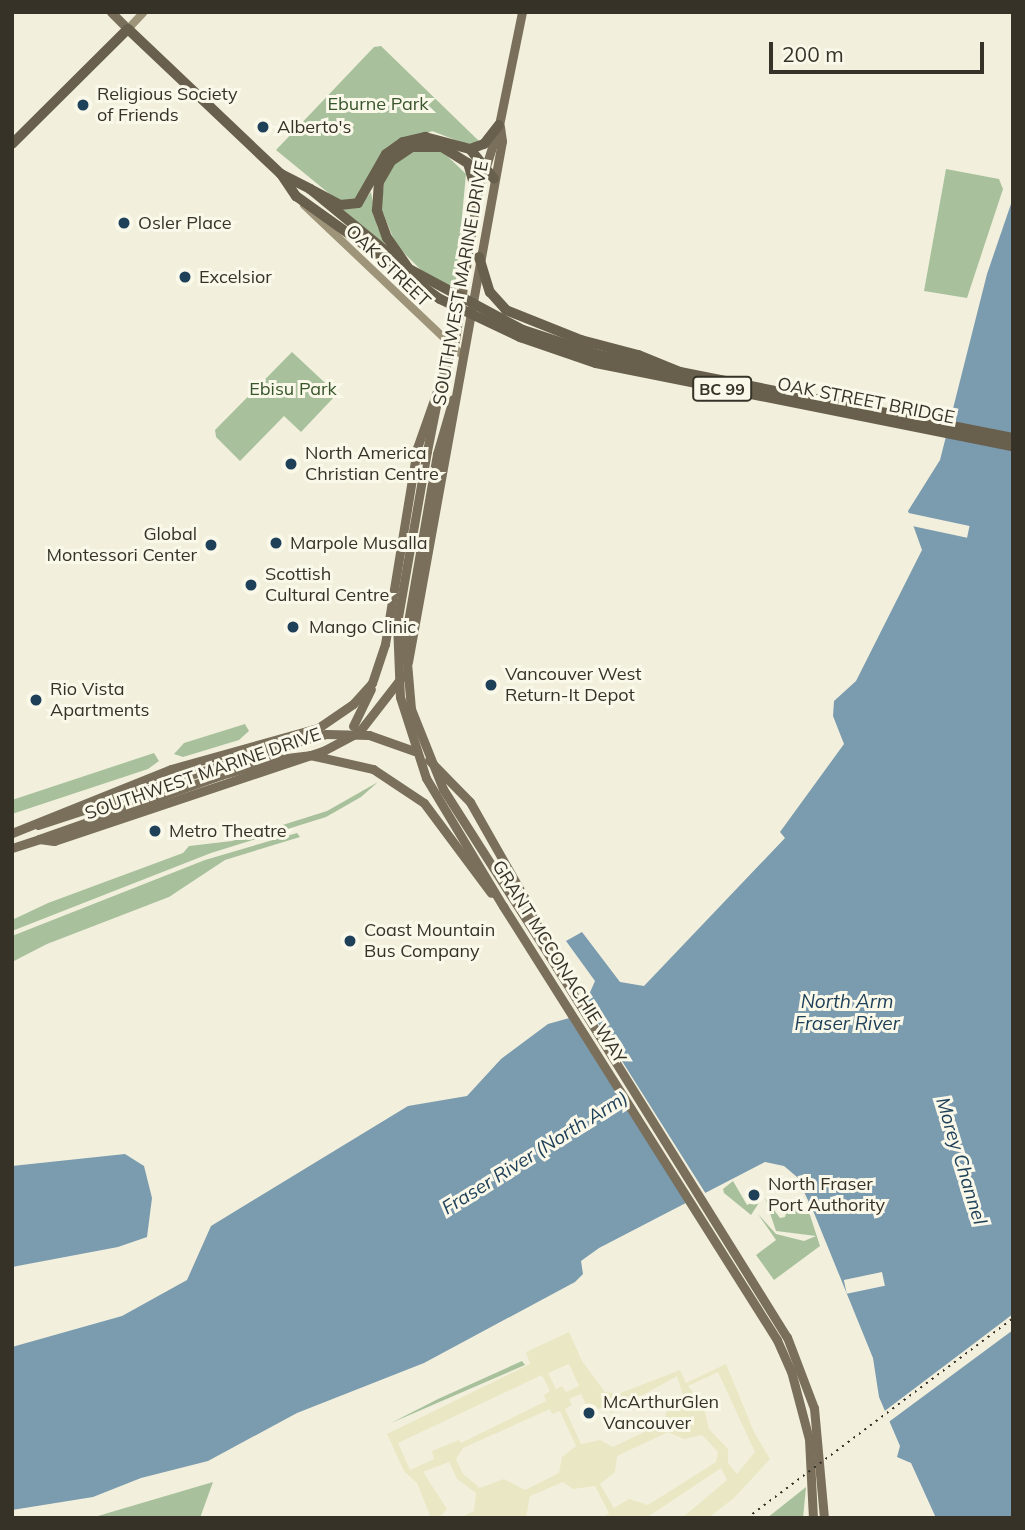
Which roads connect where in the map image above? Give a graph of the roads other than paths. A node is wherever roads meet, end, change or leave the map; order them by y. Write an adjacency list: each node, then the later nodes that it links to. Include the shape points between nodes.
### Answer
1 (111, 12): 4 (main road, OAK STREET)
2 (144, 12): 4 (main road)
3 (522, 12): 5 (main road, SOUTHWEST MARINE DRIVE)
4 (128, 29): 6 (highway); 9 (highway, OAK STREET / BC 99)
5 (499, 125): 7 (highway, via 484,144); 8 (main road, SOUTHWEST MARINE DRIVE); 10 (main road, SOUTHWEST MARINE DRIVE, via 502,141)
6 (12, 144)
7 (470, 149): 8 (highway); 11 (highway, via 437,137 403,142 381,160 364,197 351,206)
8 (485, 165): 10 (highway); 12 (main road, SOUTHWEST MARINE DRIVE)
9 (281, 174): 11 (highway, OAK STREET / BC 99); 13 (highway, OAK STREET / BC 99)
10 (494, 179): 14 (main road, SOUTHWEST MARINE DRIVE)
11 (310, 189): 15 (highway, OAK STREET / BC 99)
12 (477, 195): 15 (highway, via 468,163 442,147 412,147 391,161 379,183 377,210); 16 (main road, SOUTHWEST MARINE DRIVE)
13 (296, 196): 15 (highway, OAK STREET / BC 99); 16 (main road, OAK STREET)
14 (480, 257): 17 (main road, SOUTHWEST MARINE DRIVE); 18 (highway, bridge, via 490,292 506,310 548,329)
15 (405, 268): 18 (highway, OAK STREET BRIDGE / BC 99, bridge, via 523,330 599,355); 22 (highway, OAK STREET BRIDGE / BC 99, bridge, via 478,319 596,363)
16 (452, 347): 17 (main road, OAK STREET); 19 (main road, SOUTHWEST MARINE DRIVE)
17 (462, 355): 20 (main road, SOUTHWEST MARINE DRIVE)
18 (680, 372): 21 (highway, OAK STREET BRIDGE / BC 99)
19 (438, 394): 23 (main road, SOUTHWEST MARINE DRIVE, via 429,407 417,447 385,644); 30 (main road, GRANT MCCONACHIE WAY, bridge, via 397,623 400,696 426,778)
20 (453, 399): 28 (main road, SOUTHWEST MARINE DRIVE, via 446,464 411,650 398,685 368,723 346,741 302,759 54,841); 31 (main road, GRANT MCCONACHIE WAY, bridge, via 438,454 405,639 413,717 443,789)
21 (1013, 439)
22 (1013, 446)
23 (372, 683): 24 (main road); 26 (main road, SOUTHWEST MARINE DRIVE, via 353,704 317,728 171,769 47,816)
24 (353, 726)
25 (219, 770): 26 (main road); 28 (main road); 30 (main road, bridge, via 310,755 358,763 387,775 439,819); 31 (main road, bridge, via 326,734 369,735 416,751 446,774 470,802 549,945)
26 (33, 826): 27 (main road, SOUTHWEST MARINE DRIVE)
27 (12, 833)
28 (39, 839): 29 (main road, SOUTHWEST MARINE DRIVE)
29 (12, 848)
30 (503, 906): 32 (main road, GRANT MCCONACHIE WAY, via 765,1317 791,1371)
31 (557, 968): 32 (main road, GRANT MCCONACHIE WAY, via 774,1312 814,1408)
32 (817, 1461): 33 (main road, GRANT MCCONACHIE WAY); 34 (main road, GRANT MCCONACHIE WAY)
33 (813, 1518)
34 (824, 1518)

